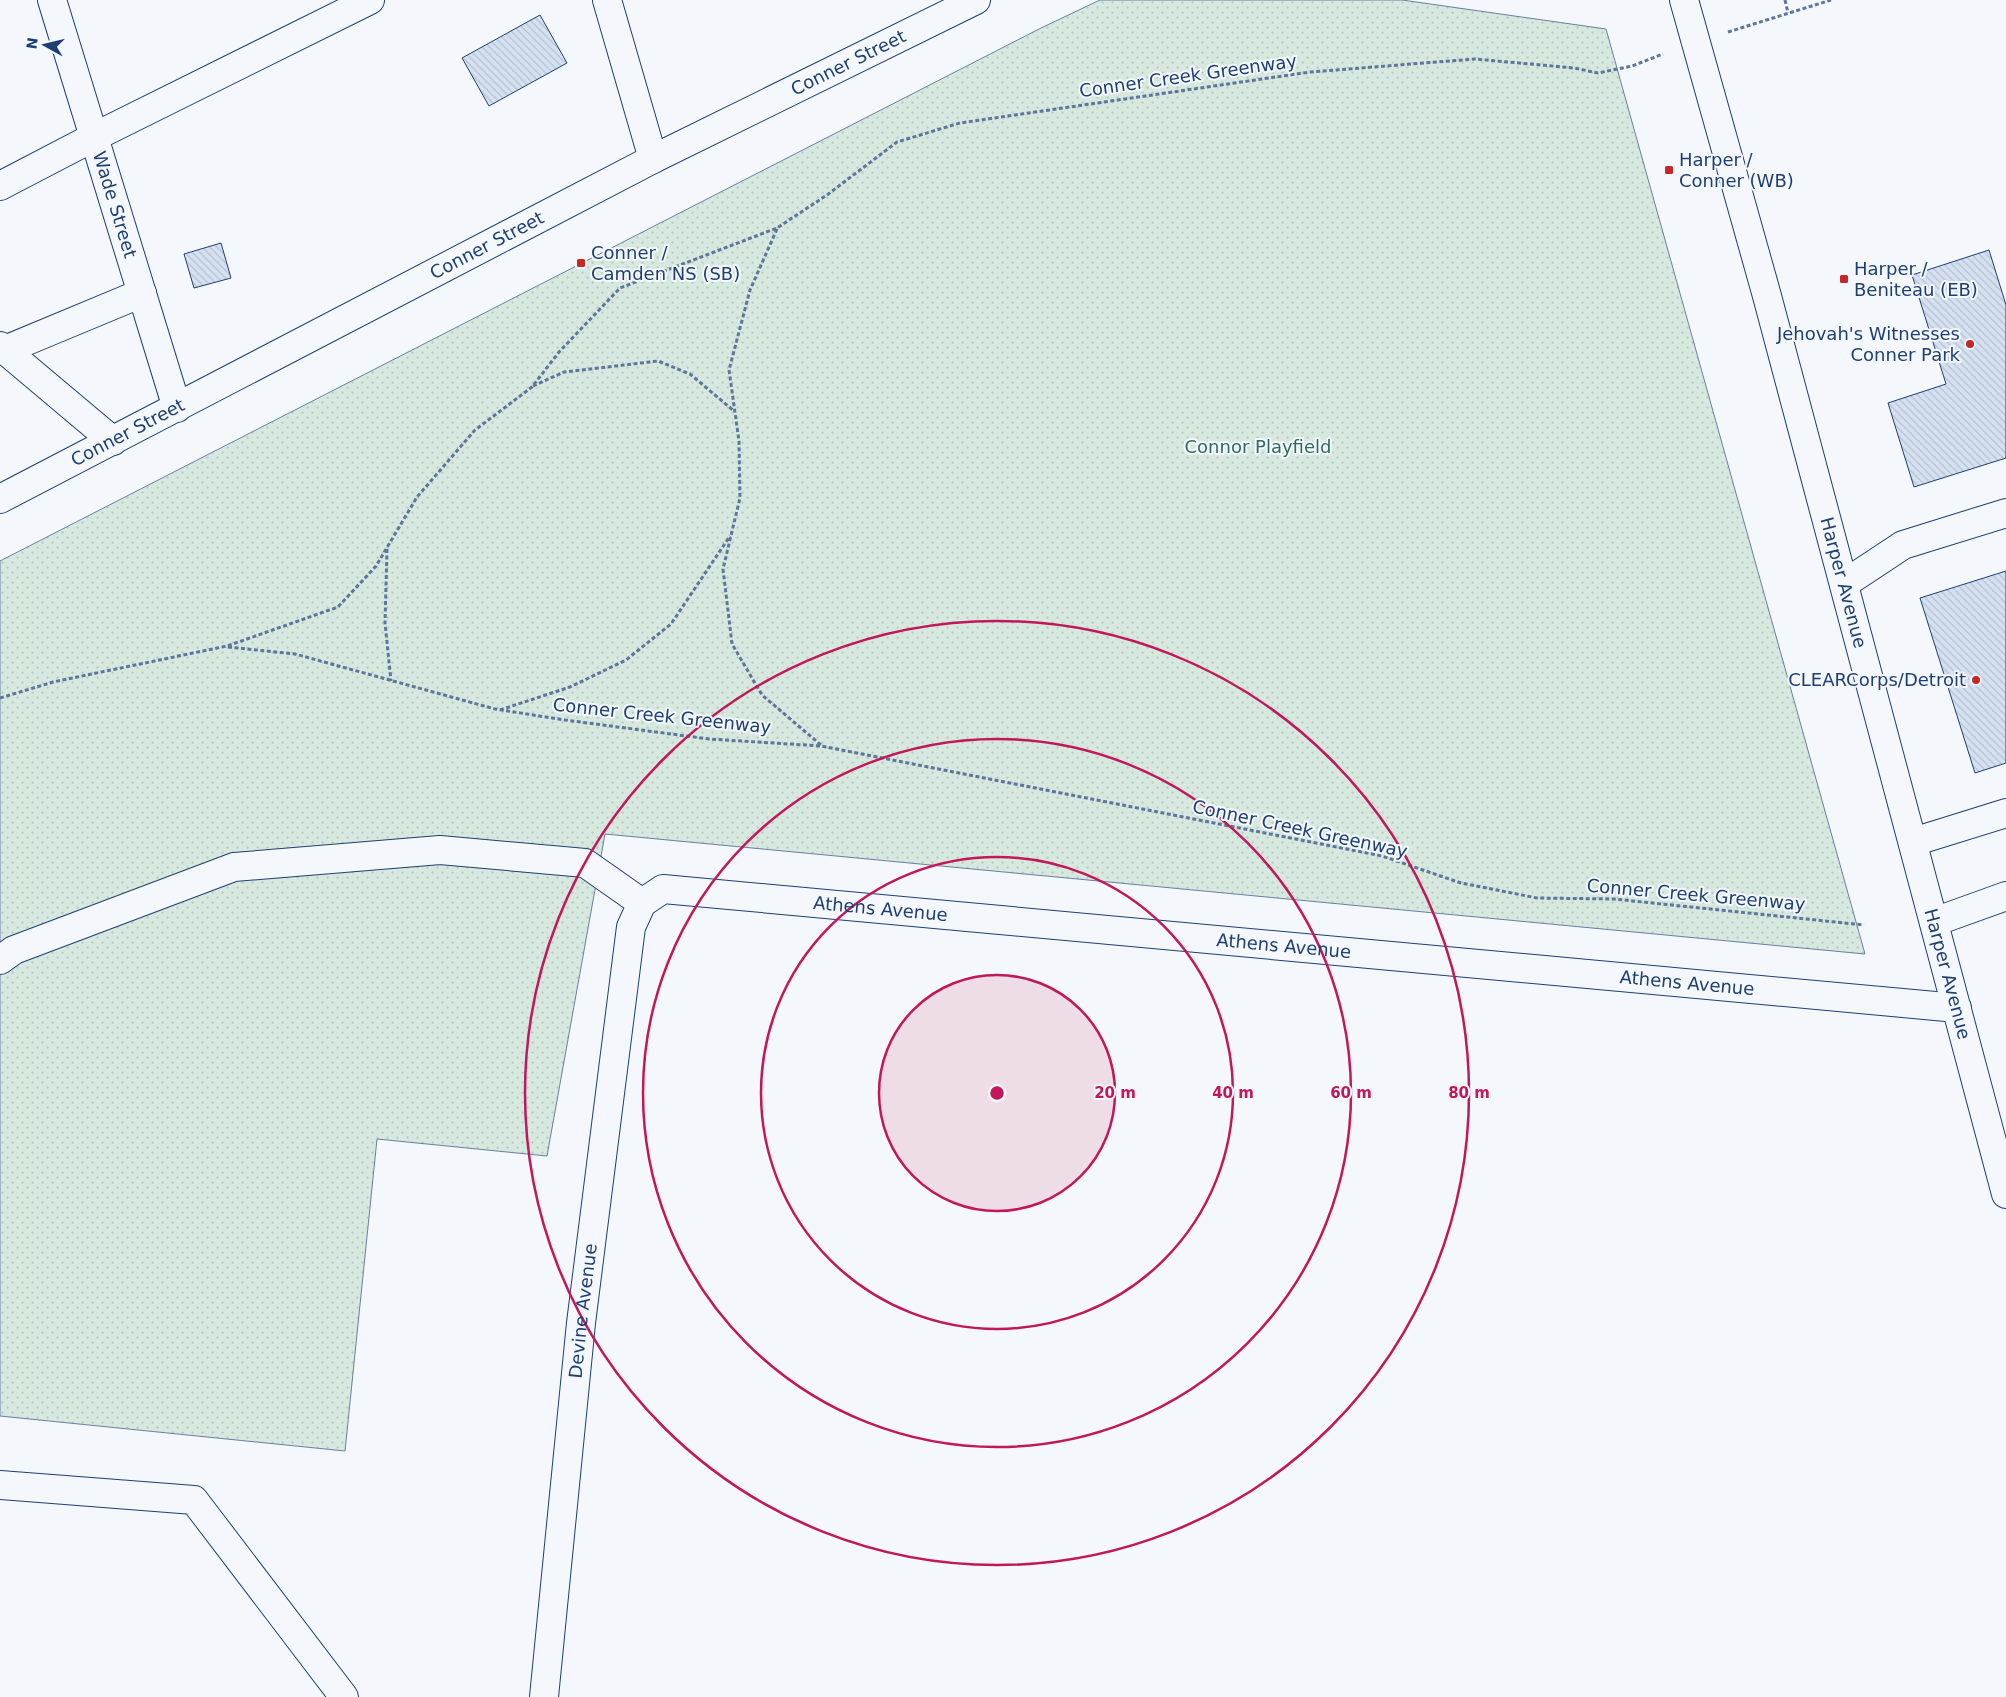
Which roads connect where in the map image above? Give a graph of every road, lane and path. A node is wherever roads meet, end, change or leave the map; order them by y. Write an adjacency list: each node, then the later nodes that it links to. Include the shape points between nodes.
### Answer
1 (52, 0): 10 (street, Wade Street)
2 (370, 0): 7 (street)
3 (607, 0): 11 (street)
4 (976, 0): 11 (street, Conner Street)
5 (1684, 0): 24 (street, Harper Avenue)
6 (1785, 0): 8 (path)
7 (328, 10): 10 (street)
8 (1788, 13)
9 (1632, 66): 13 (path, Conner Creek Greenway, via 1598,73 1475,59 1310,72 960,123 897,142)
10 (94, 137): 12 (street); 14 (street, Wade Street)
11 (653, 159): 17 (street, Conner Street)
12 (0, 186)
13 (777, 228): 16 (path, Conner Creek Greenway, via 620,288 559,352); 18 (path, Conner Creek Greenway, via 750,290 729,370)
14 (142, 293): 15 (street); 17 (street, Wade Street)
15 (2, 348): 19 (street)
16 (532, 387): 18 (path, Conner Creek Greenway, via 564,372 658,360 690,374); 23 (path, Conner Creek Greenway, via 475,430 417,497)
17 (177, 408): 19 (street, Conner Street)
18 (735, 412): 22 (path, Conner Creek Greenway, via 740,498)
19 (113, 441): 20 (street, Conner Street)
20 (0, 499)
21 (2006, 513): 24 (street, via 1903,545)
22 (731, 534): 28 (path, Conner Creek Greenway, via 670,624 626,660 570,687); 29 (path, Conner Creek Greenway, via 722,569 732,644 762,695)
23 (387, 548): 25 (path, Conner Creek Greenway, via 376,566 338,607); 26 (path, Conner Creek Greenway, via 385,623)
24 (1844, 584): 31 (street, Harper Avenue)
25 (227, 646): 26 (path, Conner Creek Greenway, via 295,654); 27 (path, Conner Creek Greenway, via 53,682)
26 (391, 681): 28 (path, Conner Creek Greenway)
27 (0, 698)
28 (500, 710): 29 (path, Conner Creek Greenway, via 709,739)
29 (821, 746): 35 (path, Conner Creek Greenway, via 1382,856 1460,883 1537,898 1614,899)
30 (2006, 813): 31 (street)
31 (1913, 842): 34 (street, Harper Avenue)
32 (2006, 896): 34 (street)
33 (637, 915): 36 (street, via 585,863 440,850 225,870 14,950); 37 (street, Athens Avenue, via 663,889); 41 (street, Devine Avenue, via 581,1323)
34 (1934, 922): 37 (street, Harper Avenue)
35 (1864, 925)
36 (0, 960)
37 (1957, 1008): 38 (street, Harper Avenue)
38 (2006, 1194)
39 (0, 1485): 40 (street, via 194,1500)
40 (344, 1697)
41 (544, 1697)

